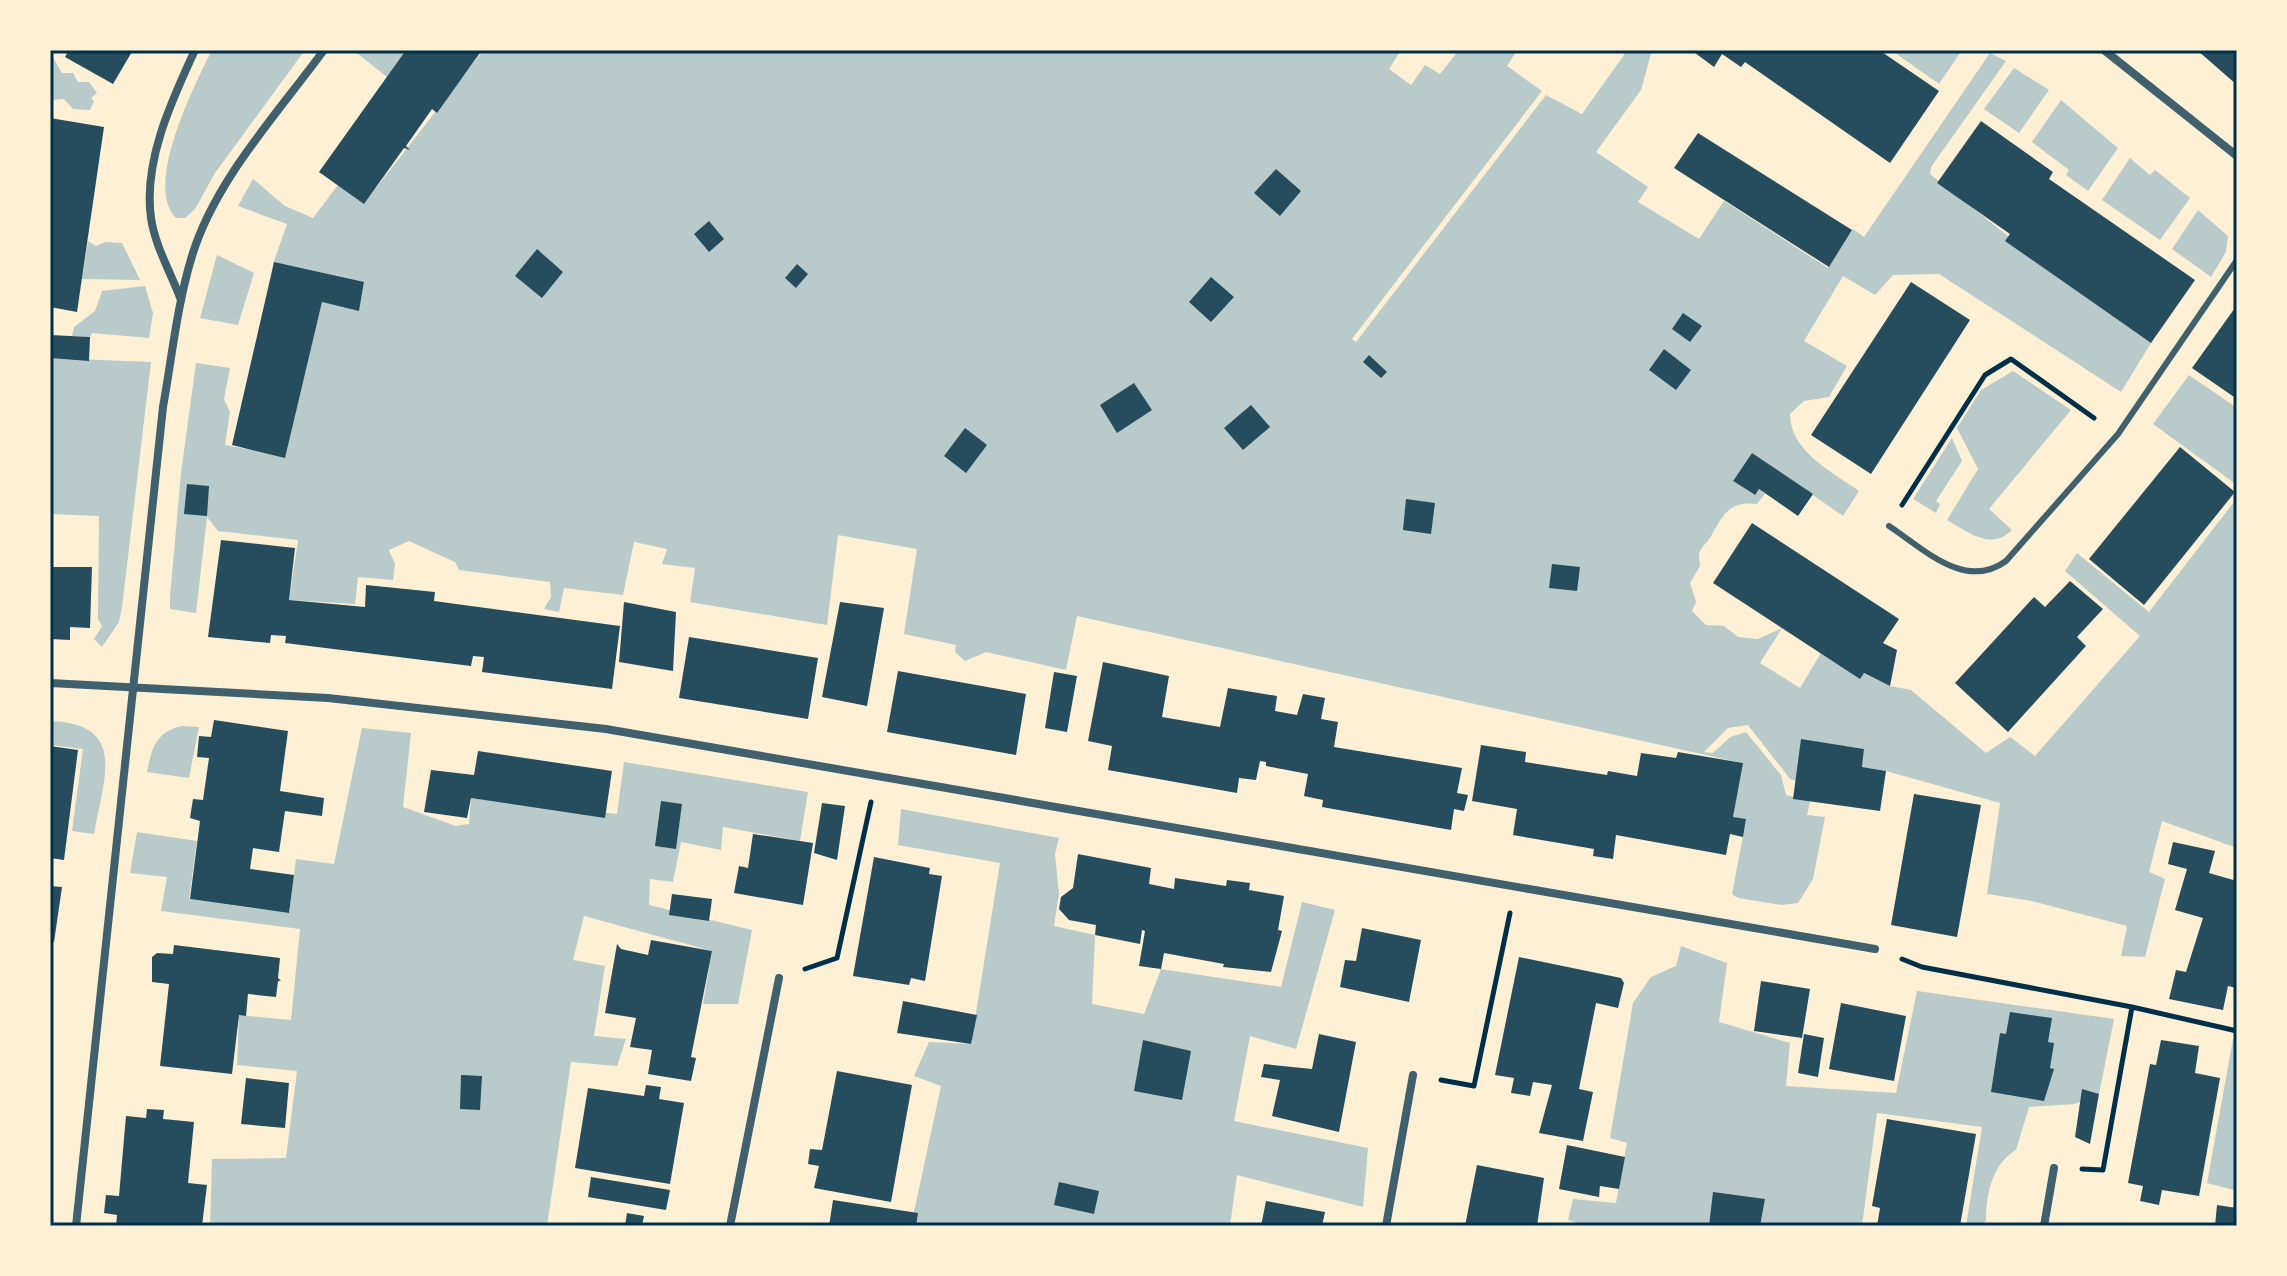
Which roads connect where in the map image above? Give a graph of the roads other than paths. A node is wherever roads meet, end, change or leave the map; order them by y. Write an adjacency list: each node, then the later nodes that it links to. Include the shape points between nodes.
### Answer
1 (195, 50): 6 (street, via 157,147 151,180 156,240)
2 (324, 50): 6 (street, via 216,203 192,254)
3 (2104, 50): 4 (street)
4 (2237, 156)
5 (2237, 260): 7 (lane, via 2118,434 2016,554 1983,573 1957,570)
6 (181, 301): 9 (street, via 163,407)
7 (1889, 526)
8 (50, 683): 9 (street)
9 (134, 685): 10 (street, via 328,698 606,729); 14 (street)
10 (1875, 949)
11 (779, 978): 15 (street)
12 (1413, 1075): 16 (street)
13 (2054, 1168): 17 (street)
14 (76, 1226)
15 (730, 1226)
16 (1386, 1226)
17 (2044, 1226)

